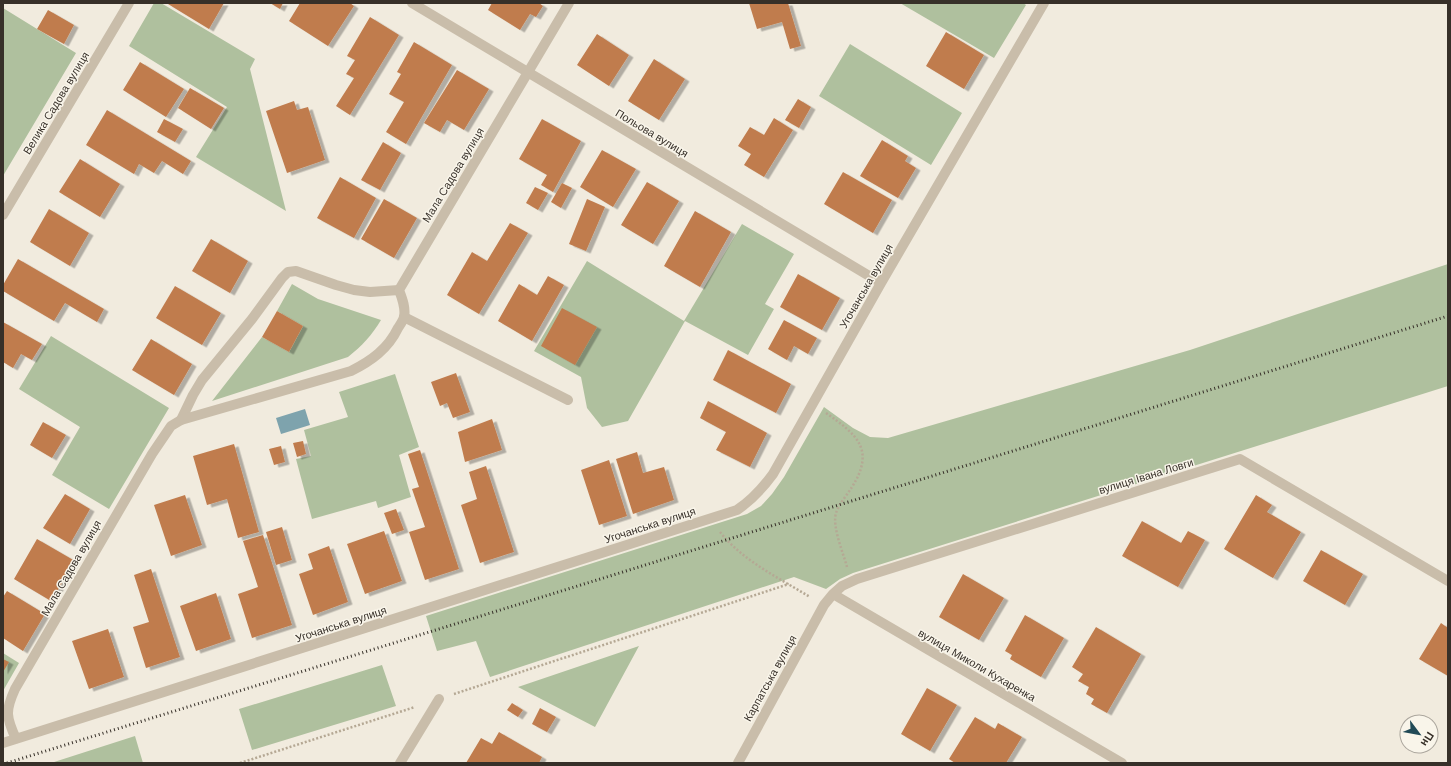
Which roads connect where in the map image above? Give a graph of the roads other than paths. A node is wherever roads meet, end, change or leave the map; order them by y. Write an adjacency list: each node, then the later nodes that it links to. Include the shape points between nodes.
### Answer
1 (129, 3): 6 (street, Велика Садова вулиця)
2 (412, 3): 5 (street, Польова вулиця)
3 (569, 3): 5 (street, Мала Садова вулиця)
4 (1044, 3): 7 (street, Угочанська вулиця)
5 (528, 72): 7 (street, Польова вулиця); 8 (street, Мала Садова вулиця)
6 (3, 215)
7 (881, 283): 15 (street, Угочанська вулиця, via 773,474 762,489 737,510)
8 (399, 290): 9 (street, via 404,304); 11 (street, Мала Садова вулиця, via 354,290 296,271 288,272 202,380)
9 (404, 317): 10 (street); 11 (street, Мала Садова вулиця, via 394,336 381,352 368,363 351,371)
10 (568, 400)
11 (181, 420): 15 (street, Мала Садова вулиця, via 170,426 152,454 15,689 8,713 9,724)
12 (1448, 581): 13 (street, вулиця Івана Ловги, via 1240,459 851,582)
13 (833, 594): 18 (street, Карпатська вулиця, via 824,605); 19 (street, вулиця Миколи Кухаренка)
14 (439, 699): 17 (street)
15 (16, 739): 16 (street, Угочанська вулиця)
16 (3, 743)
17 (400, 763)
18 (738, 763)
19 (1122, 763)

